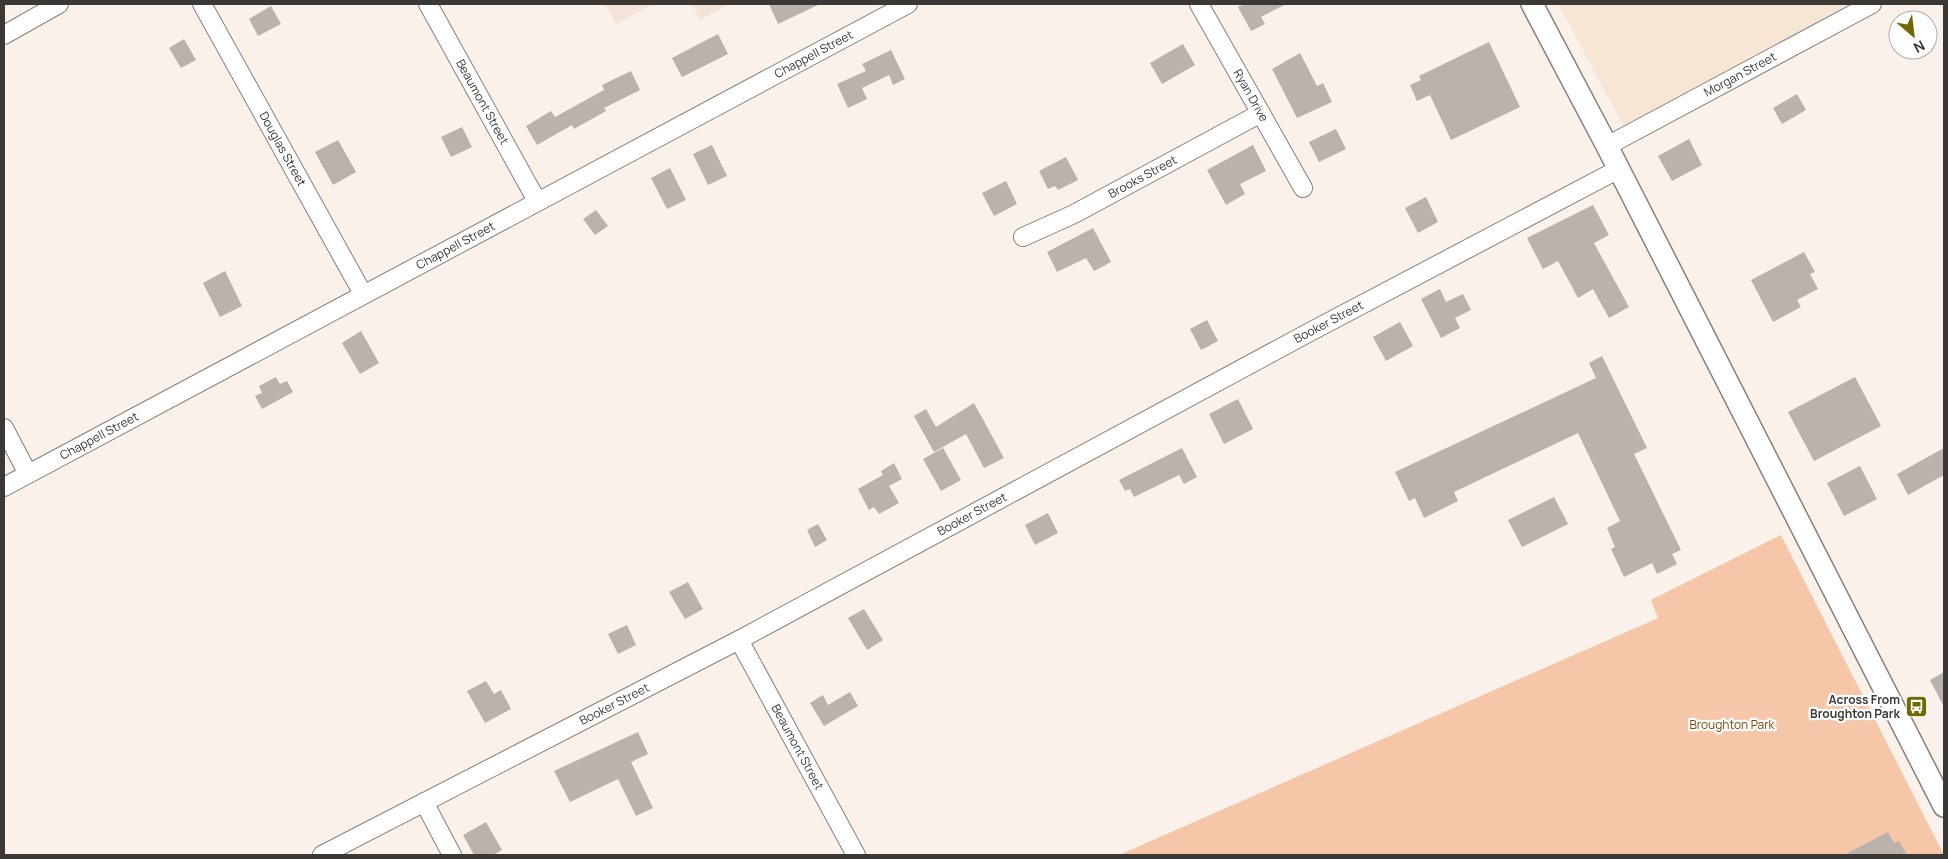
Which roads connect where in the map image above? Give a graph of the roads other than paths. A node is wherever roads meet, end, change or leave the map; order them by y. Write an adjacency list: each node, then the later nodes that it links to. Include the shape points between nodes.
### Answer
1 (60, 4): 8 (street)
2 (202, 4): 15 (street, Douglas Street)
3 (428, 4): 13 (street, Beaumont Street)
4 (908, 4): 13 (street, Chappell Street)
5 (1199, 4): 9 (street, Ryan Drive)
6 (1532, 4): 10 (street)
7 (1872, 4): 10 (street, Morgan Street)
8 (4, 35)
9 (1261, 113): 12 (street, Ryan Drive); 14 (street, Brooks Street, via 1074,214)
10 (1607, 146): 11 (street)
11 (1619, 169): 19 (street, Booker Street); 21 (street)
12 (1303, 188)
13 (537, 201): 15 (street, Chappell Street)
14 (1023, 237)
15 (363, 294): 17 (street, Chappell Street)
16 (4, 428): 17 (street)
17 (28, 474): 18 (street, Chappell Street)
18 (4, 487)
19 (739, 640): 20 (street, Booker Street); 24 (street, Beaumont Street)
20 (424, 802): 22 (street, Booker Street); 23 (street)
21 (1944, 806)
22 (322, 855)
23 (452, 855)
24 (856, 855)

